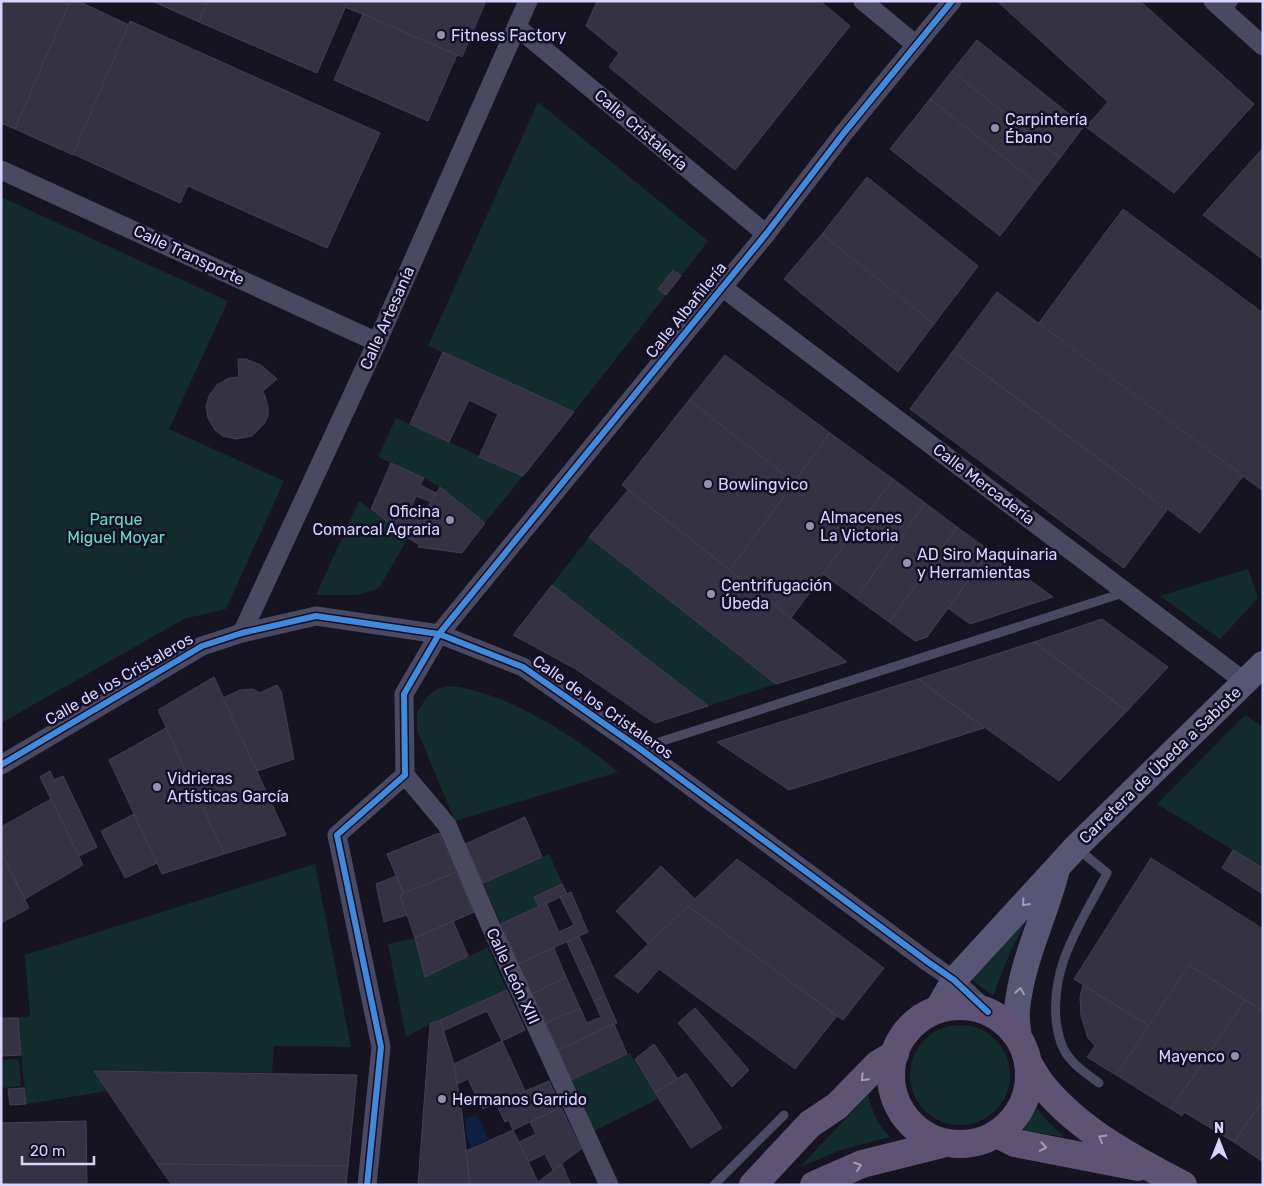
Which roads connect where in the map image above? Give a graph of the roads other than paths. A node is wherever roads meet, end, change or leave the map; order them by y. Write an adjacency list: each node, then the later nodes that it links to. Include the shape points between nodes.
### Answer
1 (528, 1): 5 (street, Calle Artesanía)
2 (863, 1): 6 (street)
3 (952, 1): 6 (street, Calle Albañilería)
4 (1224, 5): 7 (street)
5 (516, 27): 9 (street, Calle Cristalería); 11 (street, Calle Artesanía)
6 (916, 44): 9 (street, Calle Albañilería)
7 (1263, 46)
8 (1, 170): 11 (street, Calle Transporte)
9 (766, 234): 10 (street, Calle Albañilería)
10 (722, 287): 12 (street, Calle Mercadería); 14 (street, Calle Albañilería)
11 (377, 342): 13 (street, Calle Artesanía)
12 (1126, 592): 15 (street, Calle Mercadería); 16 (lane)
13 (242, 633): 14 (street, Calle de los Cristaleros, via 316,616); 17 (street, Calle de los Cristaleros, via 202,646)
14 (439, 634): 16 (street, Calle de los Cristaleros, via 523,667); 18 (street, Calle Albañilería, via 404,694)
15 (1254, 673): 19 (street, Carretera de Úbeda a Sabiote)
16 (639, 748): 21 (street, Calle de los Cristaleros)
17 (1, 764)
18 (405, 775): 32 (street, via 336,835 381,1046); 33 (street, Calle León XIII, via 447,825)
19 (1076, 847): 20 (street, Carretera de Úbeda a Sabiote); 26 (lane, via 1107,873 1060,968 1056,1017 1060,1042 1071,1061)
20 (1058, 867): 21 (street, Carretera de Úbeda a Sabiote, one-way to 21); 24 (street, Carretera de Úbeda a Sabiote, one-way to 20, via 1016,1011 1024,967)
21 (954, 980): 22 (street, Carretera de Úbeda a Sabiote); 23 (street, Calle de los Cristaleros)
22 (937, 1010): 23 (main road, via 962,1006); 25 (main road, via 915,1023)
23 (988, 1012): 24 (main road, via 1002,1020)
24 (1024, 1051): 29 (main road, via 1029,1082 1021,1108); 31 (main road, one-way to 24, via 1086,1127 1061,1106 1042,1085)
25 (895, 1054): 27 (main road, one-way to 27, via 878,1064); 30 (main road, via 892,1082 900,1110 920,1130)
26 (1099, 1083)
27 (838, 1106): 35 (main road, via 810,1124); 36 (main road, via 828,1123)
28 (784, 1115): 34 (lane)
29 (996, 1134): 30 (main road, via 976,1142); 31 (main road, one-way to 31, via 1015,1143)
30 (946, 1143): 37 (main road, one-way to 30, via 862,1164)
31 (1159, 1172): 38 (main road)
32 (368, 1185)
33 (609, 1185)
34 (714, 1185)
35 (753, 1185)
36 (771, 1185)
37 (814, 1185)
38 (1183, 1185)

